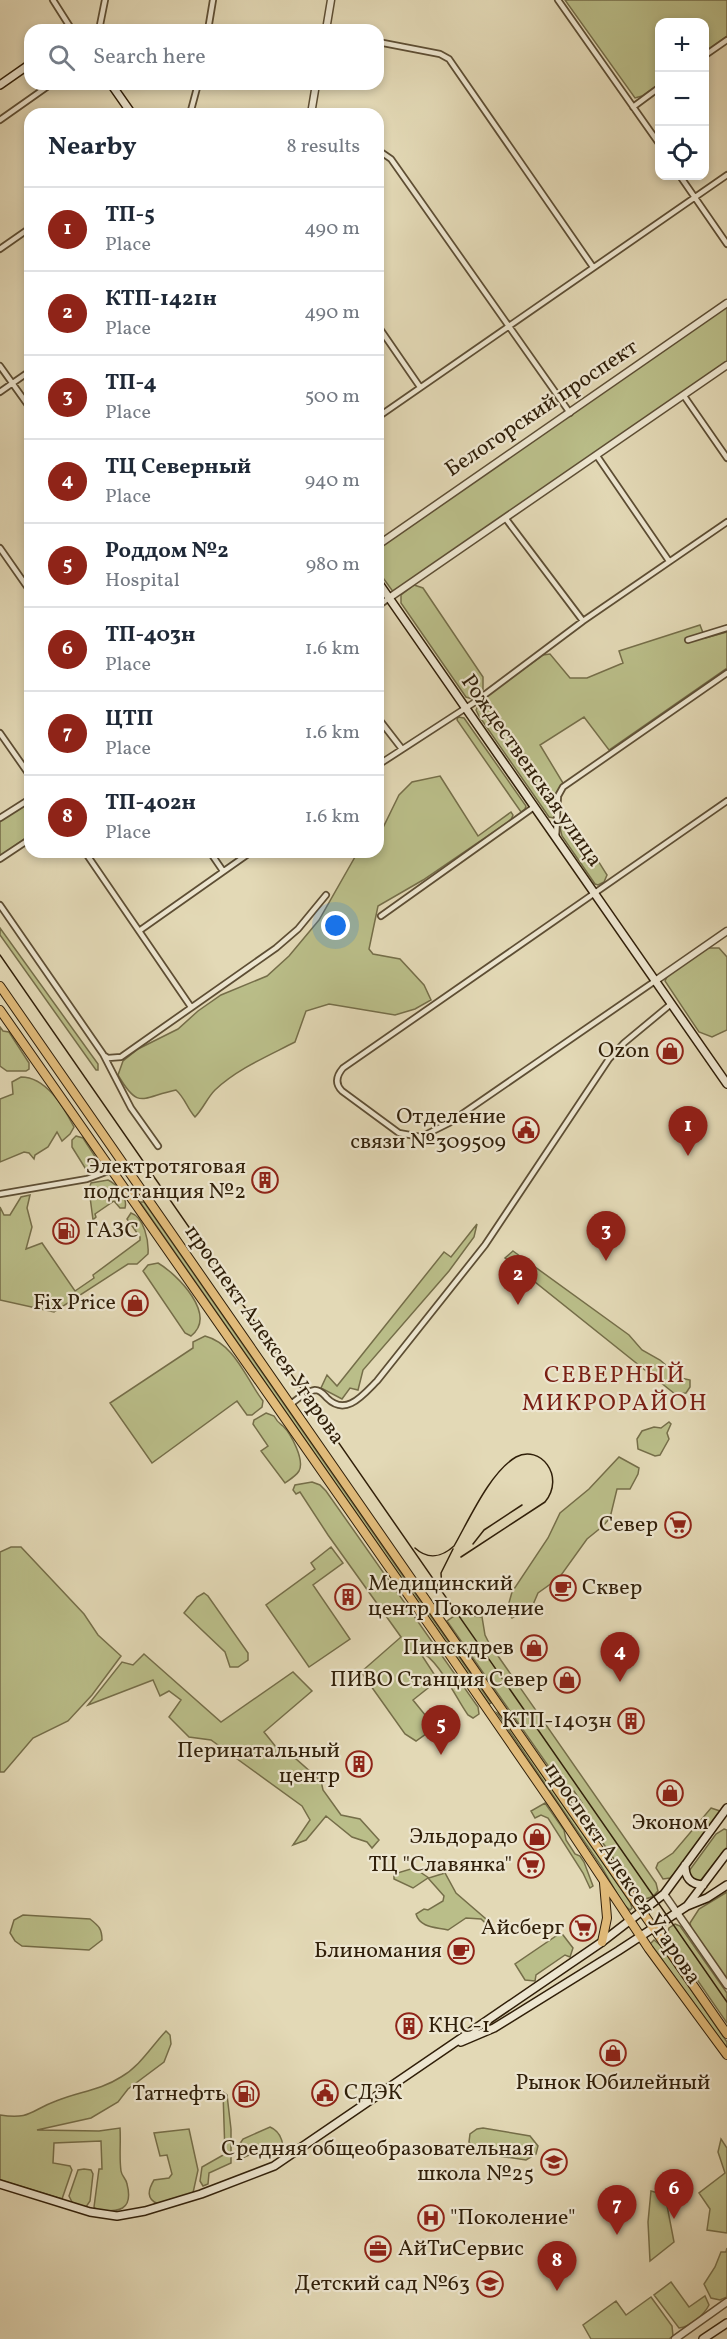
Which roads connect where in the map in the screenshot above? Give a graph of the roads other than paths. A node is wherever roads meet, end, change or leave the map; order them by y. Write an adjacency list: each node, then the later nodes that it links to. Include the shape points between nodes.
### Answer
1 (53, 0): 6 (street)
2 (105, 0): 7 (street)
3 (213, 0): 8 (street)
4 (331, 0): 9 (street)
5 (558, 0): 20 (street)
6 (68, 24)
7 (100, 24)
8 (208, 24)
9 (327, 24)
10 (727, 40): 12 (street)
11 (384, 43): 33 (street, via 449,58)
12 (709, 53)
13 (24, 68): 14 (main road)
14 (0, 85)
15 (42, 90): 24 (street)
16 (115, 90): 21 (main road)
17 (196, 90): 22 (street)
18 (315, 90): 23 (street)
19 (655, 91): 20 (street)
20 (633, 107): 25 (street)
21 (128, 108)
22 (192, 108)
23 (312, 108)
24 (0, 120)
25 (655, 139)
26 (384, 154): 35 (street)
27 (727, 175): 29 (street)
28 (683, 180): 29 (street)
29 (695, 197): 31 (street); 33 (street)
30 (24, 232): 32 (street)
31 (727, 244)
32 (0, 249)
33 (593, 267): 35 (street)
34 (727, 303): 46 (street, Белогорский проспект)
35 (508, 327): 41 (street); 46 (street)
36 (384, 335): 41 (street)
37 (727, 365): 43 (street)
38 (0, 366): 40 (street)
39 (24, 375): 40 (street)
40 (12, 383): 42 (street); 44 (street)
41 (420, 387): 45 (street)
42 (0, 392)
43 (684, 396): 47 (street); 48 (street)
44 (24, 400)
45 (384, 413)
46 (570, 413): 51 (street, Белогорский проспект)
47 (597, 456): 49 (street); 53 (street)
48 (727, 458)
49 (506, 519): 56 (street); 58 (street)
50 (727, 522): 53 (street)
51 (384, 541)
52 (0, 548): 54 (street)
53 (669, 561): 58 (street)
54 (24, 582)
55 (384, 591): 56 (main road, Рождественская улица)
56 (389, 598): 57 (street); 62 (main road, Рождественская улица)
57 (384, 602)
58 (583, 621): 62 (street)
59 (727, 628): 60 (street)
60 (688, 640)
61 (727, 672): 72 (street, via 563,787 558,796)
62 (466, 708): 65 (street); 70 (main road, Рождественская улица)
63 (384, 726): 65 (street)
64 (0, 733): 67 (street)
65 (402, 749): 66 (street)
66 (384, 761)
67 (24, 767)
68 (727, 801): 79 (street)
69 (24, 803): 71 (street)
70 (534, 807): 72 (main road, Рождественская улица); 82 (street)
71 (0, 818)
72 (556, 838): 79 (main road, Рождественская улица)
73 (24, 843): 77 (street)
74 (88, 858): 83 (street)
75 (214, 858): 78 (street)
76 (242, 858): 78 (street)
77 (0, 859)
78 (223, 871): 83 (street)
79 (594, 892): 85 (main road, Рождественская улица); 85 (street, via 368,1050 337,1075 337,1084 399,1133 421,1137 449,1123)
80 (326, 895): 88 (street, via 276,948)
81 (0, 905): 90 (street)
82 (381, 915)
83 (140, 931): 88 (street)
84 (727, 931): 85 (street)
85 (655, 981): 87 (main road, Рождественская улица)
86 (0, 987): 95 (main road, проспект Алексея Угарова)
87 (671, 1004): 91 (main road, Рождественская улица); 95 (street, via 609,1059 485,1245 377,1381 345,1406 339,1407 315,1390)
88 (191, 1007): 90 (street, via 121,1057 108,1058)
89 (0, 1010): 93 (main road, проспект Алексея Угарова)
90 (103, 1054): 92 (street, via 131,1108)
91 (727, 1084)
92 (158, 1146)
93 (111, 1170): 94 (street, via 87,1179); 97 (main road, проспект Алексея Угарова)
94 (0, 1194)
95 (291, 1404): 96 (main road, проспект Алексея Угарова)
96 (499, 1704): 97 (main road); 107 (main road, проспект Алексея Угарова)
97 (488, 1712): 102 (main road, проспект Алексея Угарова)
98 (727, 1808): 99 (main road)
99 (725, 1817): 101 (main road)
100 (727, 1853): 103 (main road)
101 (685, 1865): 103 (main road, via 688,1880); 105 (main road)
102 (604, 1882): 109 (main road, проспект Алексея Угарова); 112 (main road, via 607,1918)
103 (702, 1885): 106 (main road)
104 (727, 1886): 106 (main road)
105 (664, 1894): 107 (main road); 108 (street)
106 (687, 1906): 108 (main road)
107 (642, 1910): 109 (main road); 110 (main road, проспект Алексея Угарова)
108 (677, 1912): 110 (main road); 115 (street)
109 (629, 1920): 111 (main road, проспект Алексея Угарова); 112 (main road)
110 (654, 1928): 111 (main road); 116 (main road, проспект Алексея Угарова)
111 (640, 1936): 114 (main road); 118 (main road, проспект Алексея Угарова)
112 (602, 1942): 113 (main road)
113 (582, 1954): 114 (main road); 117 (main road)
114 (589, 1968): 117 (main road, via 494,2028)
115 (727, 1985)
116 (727, 2034)
117 (454, 2044): 119 (main road, via 294,2155 201,2194 117,2216 90,2212)
118 (727, 2055)
119 (0, 2184)
120 (727, 2302): 122 (street)
121 (726, 2324): 123 (main road)
122 (675, 2339)
123 (703, 2339)

